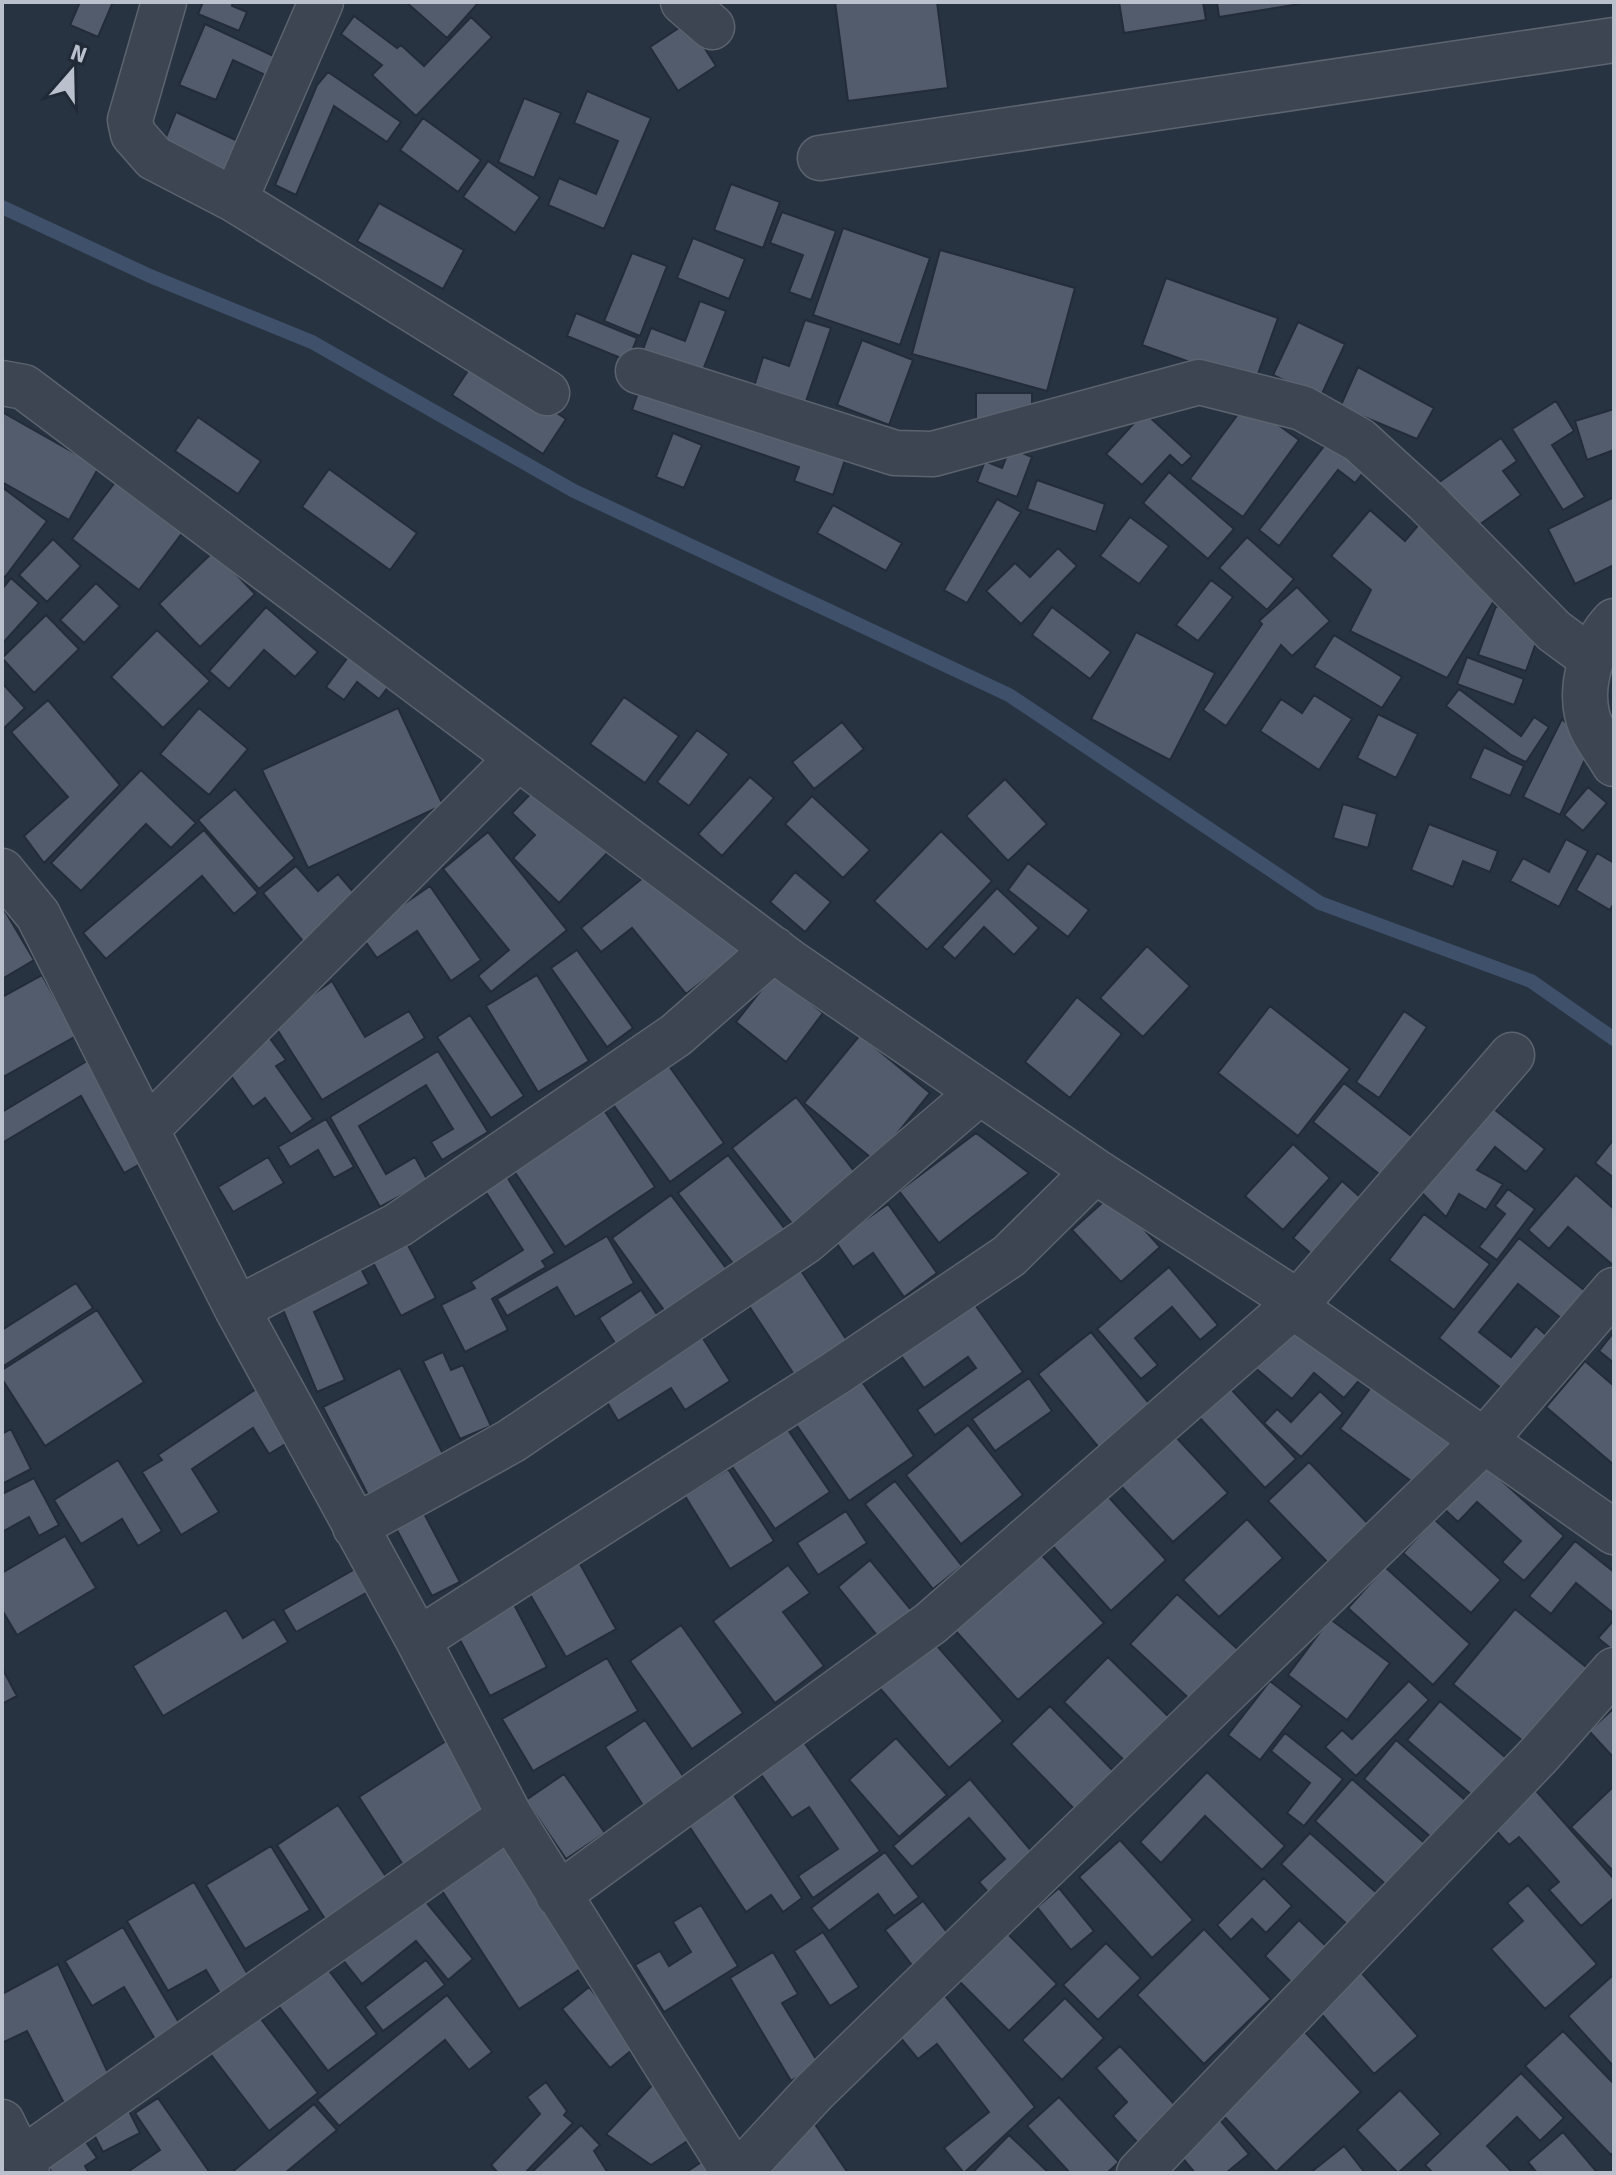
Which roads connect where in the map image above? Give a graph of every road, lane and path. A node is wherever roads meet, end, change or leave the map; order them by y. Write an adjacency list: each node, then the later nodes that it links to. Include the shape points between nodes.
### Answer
1 (164, 2): 5 (street, via 130,120 133,134 154,158)
2 (321, 2): 5 (street)
3 (1614, 40): 4 (street)
4 (820, 158)
5 (235, 200): 8 (street)
6 (638, 371): 10 (street, via 895,453 933,454 1199,382 1302,408 1359,440 1554,631)
7 (2, 383): 11 (street, via 24,387)
8 (547, 393)
9 (1614, 621): 10 (street, via 1599,636)
10 (1592, 659): 12 (street, via 1587,715)
11 (518, 758): 14 (street); 17 (street)
12 (1614, 764)
13 (2, 871): 17 (street, via 38,915)
14 (774, 949): 16 (street); 21 (street, via 676,1035 398,1225)
15 (1512, 1055): 20 (street)
16 (980, 1092): 18 (street); 23 (street, via 806,1241 511,1441)
17 (147, 1129): 21 (street)
18 (1095, 1171): 20 (street); 25 (street, via 1009,1256)
19 (1614, 1290): 22 (street)
20 (1298, 1302): 22 (street, via 1308,1317); 28 (street, via 931,1623)
21 (237, 1309): 23 (street)
22 (1484, 1441): 24 (street); 31 (street)
23 (355, 1527): 25 (street)
24 (1614, 1532)
25 (418, 1640): 27 (street)
26 (1614, 1670): 32 (street)
27 (510, 1816): 28 (street); 30 (street)
28 (558, 1895): 31 (street)
29 (2, 2122): 30 (street)
30 (24, 2167)
31 (736, 2173)
32 (1139, 2173)

